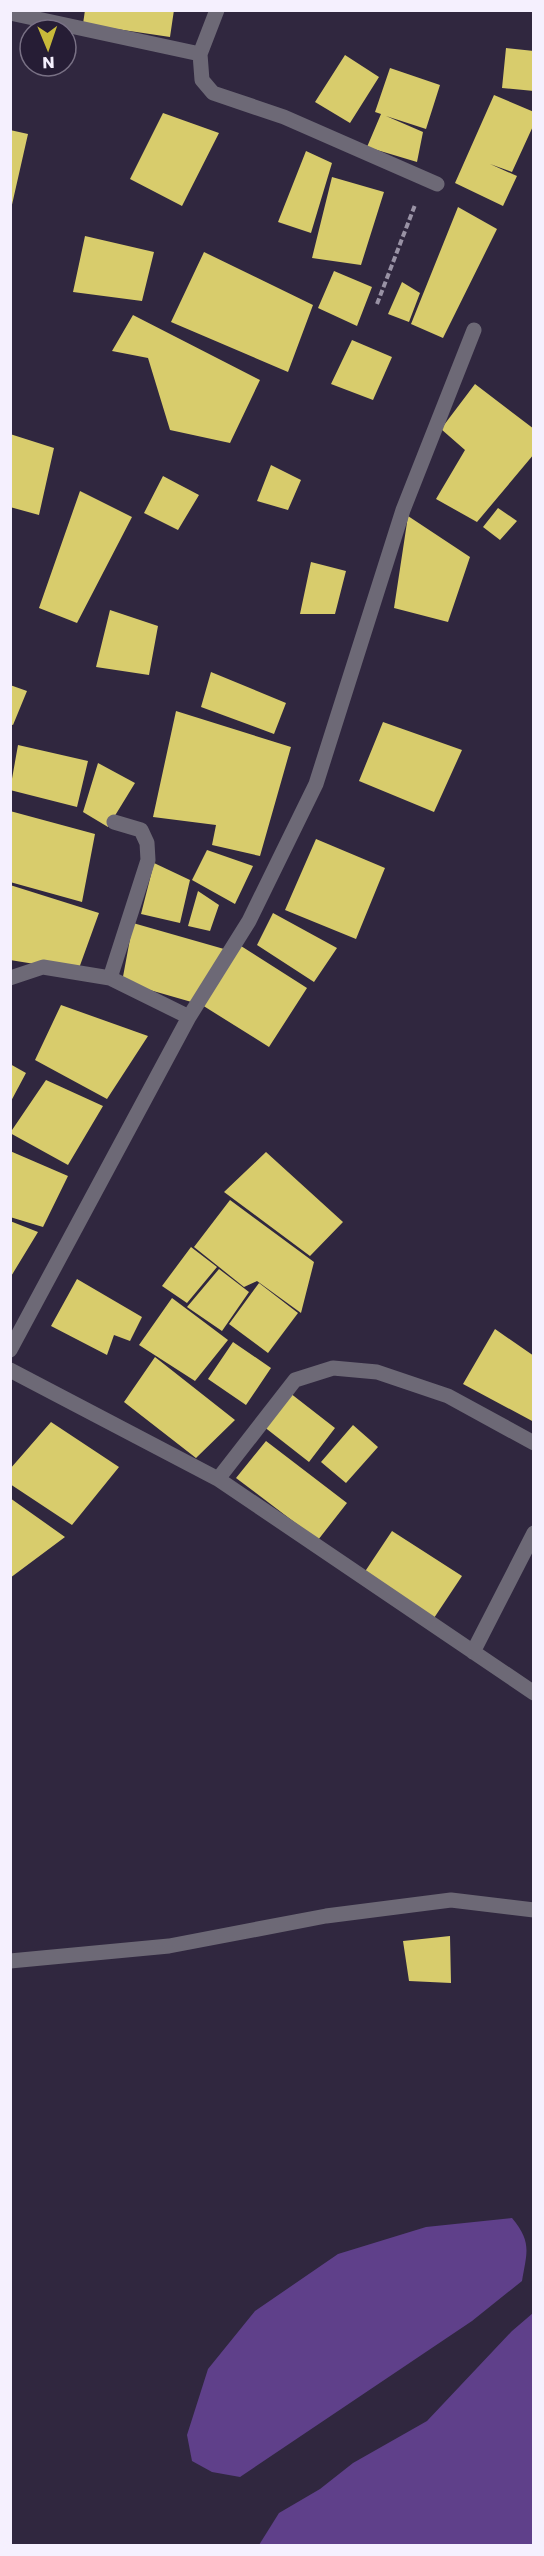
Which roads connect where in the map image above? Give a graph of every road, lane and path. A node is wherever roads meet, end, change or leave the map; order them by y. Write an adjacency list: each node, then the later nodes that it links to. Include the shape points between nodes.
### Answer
1 (216, 10): 3 (street)
2 (10, 13): 3 (street)
3 (200, 54): 4 (street, via 202,80 213,93 284,117)
4 (414, 174): 5 (street); 6 (path, via 415,204)
5 (437, 184)
6 (377, 304)
7 (474, 330): 11 (street, via 403,510 316,784 249,921)
8 (114, 822): 10 (street, via 141,830 148,860)
9 (10, 978): 10 (street, via 43,967)
10 (110, 978): 11 (street)
11 (189, 1017): 12 (street)
12 (10, 1350)
13 (10, 1370): 15 (street)
14 (534, 1443): 15 (street, via 448,1396 377,1372 333,1368 295,1380)
15 (218, 1479): 17 (street)
16 (534, 1533): 17 (street)
17 (473, 1652): 18 (street)
18 (534, 1693)
19 (534, 1910): 20 (street, via 451,1900 326,1916 169,1946)
20 (10, 1961)

